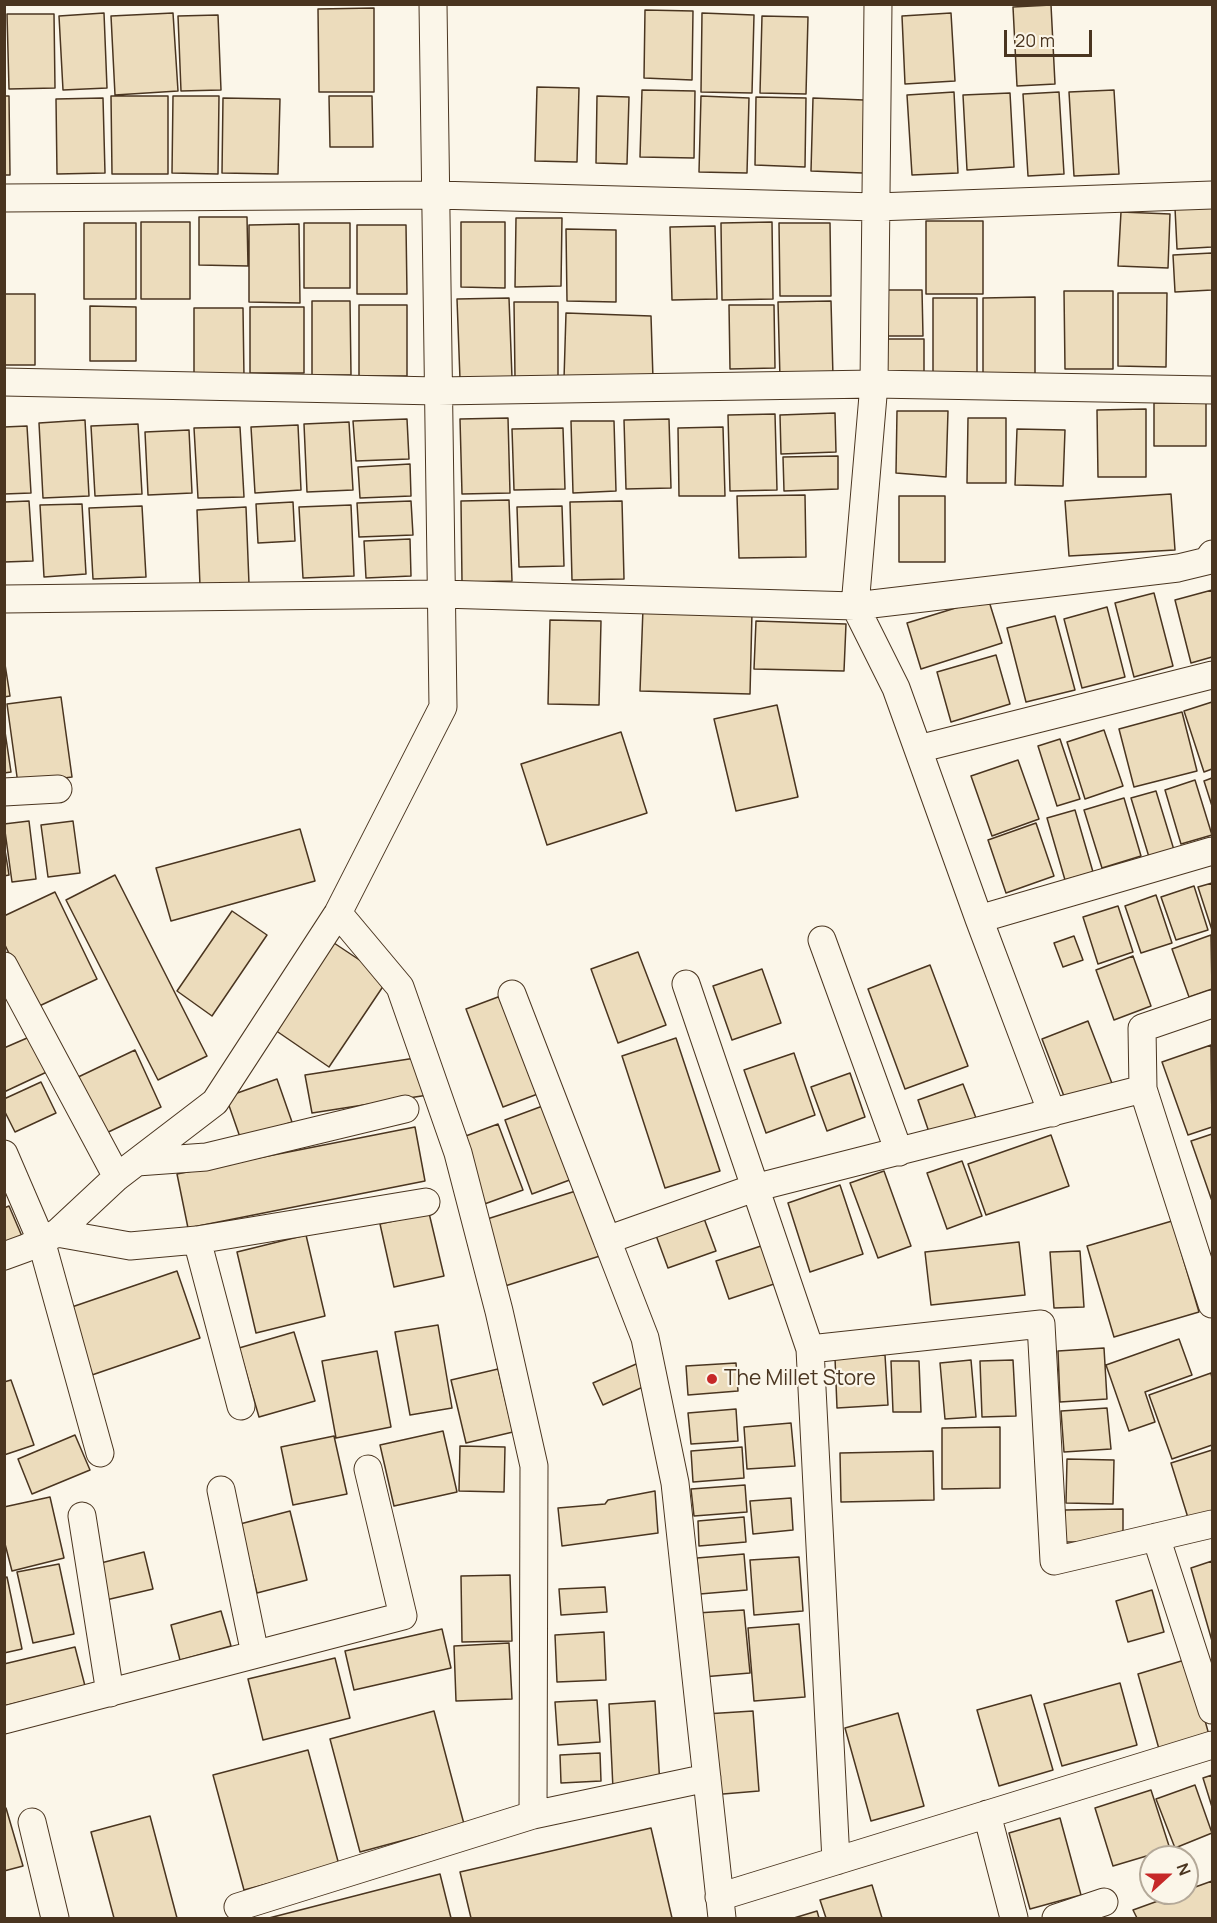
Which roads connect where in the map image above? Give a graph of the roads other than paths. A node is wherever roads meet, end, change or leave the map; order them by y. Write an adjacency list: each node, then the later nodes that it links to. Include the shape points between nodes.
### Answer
1 (433, 4): 3 (street)
2 (878, 4): 6 (street)
3 (436, 195): 5 (street); 6 (street); 10 (street)
4 (1212, 195): 6 (street)
5 (4, 198)
6 (876, 207): 8 (street)
7 (4, 382): 10 (street)
8 (874, 384): 9 (street); 10 (street); 14 (street)
9 (1212, 390)
10 (438, 391): 12 (street)
11 (1212, 554): 14 (street, via 1208,561 1178,568)
12 (441, 594): 13 (street); 14 (street); 20 (street, via 443,707)
13 (4, 600)
14 (855, 606): 16 (street, via 896,688)
15 (1212, 675): 16 (street)
16 (918, 749): 21 (street)
17 (58, 789): 18 (street)
18 (4, 792)
19 (1212, 851): 21 (street)
20 (338, 913): 32 (street, via 215,1102); 55 (street, via 400,987 404,998 458,1153 534,1466)
21 (979, 919): 29 (street)
22 (822, 940): 30 (street)
23 (4, 966): 32 (street)
24 (686, 984): 33 (street)
25 (512, 994): 37 (street)
26 (1212, 1004): 27 (street, via 1142,1028)
27 (1143, 1089): 29 (street); 39 (street)
28 (405, 1109): 32 (street, via 206,1157)
29 (1052, 1113): 30 (street)
30 (899, 1152): 33 (street)
31 (4, 1154): 35 (street)
32 (127, 1170): 35 (street)
33 (754, 1188): 37 (street); 40 (street)
34 (426, 1202): 36 (street)
35 (49, 1237): 36 (street, via 130,1246); 38 (street); 42 (street)
36 (197, 1240): 41 (street)
37 (607, 1240): 53 (street, via 645,1338 675,1483)
38 (4, 1256)
39 (1212, 1304)
40 (810, 1349): 47 (street, via 1041,1324 1054,1561); 57 (street)
41 (241, 1406)
42 (100, 1453)
43 (368, 1469): 48 (street, via 404,1616)
44 (221, 1490): 48 (street)
45 (82, 1516): 49 (street)
46 (1212, 1524): 47 (street)
47 (1156, 1537): 50 (street)
48 (255, 1654): 49 (street)
49 (110, 1692): 51 (street)
50 (1212, 1710)
51 (4, 1720)
52 (1212, 1745): 54 (street)
53 (707, 1778): 55 (street); 60 (street)
54 (987, 1814): 57 (street); 62 (street)
55 (533, 1815): 59 (street)
56 (32, 1822): 61 (street)
57 (836, 1861): 60 (street)
58 (1104, 1902): 63 (street)
59 (238, 1907)
60 (721, 1908)
61 (55, 1918)
62 (1014, 1918)
63 (1056, 1918)

